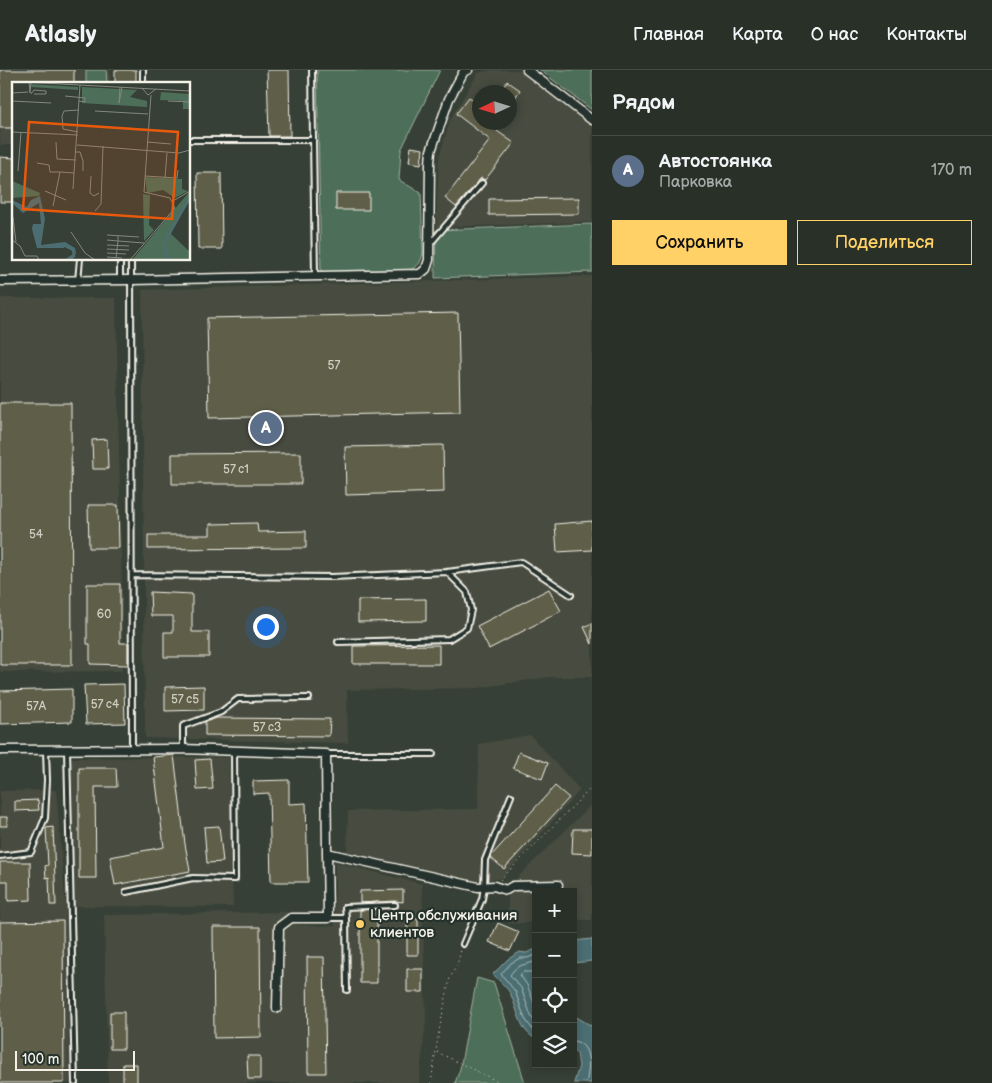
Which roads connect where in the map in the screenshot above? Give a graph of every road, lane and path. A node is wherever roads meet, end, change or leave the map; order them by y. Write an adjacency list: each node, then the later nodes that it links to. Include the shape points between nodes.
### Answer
1 (312, 70): 6 (lane)
2 (465, 70): 8 (street, via 449,99 431,151)
3 (527, 70): 4 (street)
4 (592, 120)
5 (190, 140): 6 (lane)
6 (313, 140): 12 (lane)
7 (482, 183): 8 (lane)
8 (429, 244): 12 (street, via 429,260 420,274)
9 (80, 260): 16 (lane)
10 (120, 260): 13 (lane)
11 (131, 260): 14 (lane)
12 (315, 277): 14 (street)
13 (120, 280): 14 (street); 16 (street)
14 (131, 280): 18 (lane)
15 (0, 281): 16 (street)
16 (78, 281)
17 (448, 572): 18 (lane, via 332,577); 19 (lane, via 521,562); 20 (lane, via 467,592 471,610 467,628 449,639)
18 (132, 575): 23 (lane)
19 (571, 595)
20 (338, 642)
21 (309, 698): 24 (lane, via 238,699 221,712 183,726)
22 (67, 749): 23 (street); 26 (street); 45 (lane)
23 (132, 749): 24 (street)
24 (183, 749): 27 (street)
25 (0, 750): 26 (street)
26 (46, 750): 33 (lane, via 45,818 31,852)
27 (234, 750): 28 (street); 37 (lane, via 235,879 193,878)
28 (326, 754): 29 (lane); 32 (street)
29 (433, 754)
30 (592, 788): 35 (path)
31 (512, 796): 36 (lane, via 485,860)
32 (327, 852): 36 (street); 39 (street)
33 (0, 856)
34 (558, 885): 35 (street, via 513,886 506,890)
35 (494, 886): 36 (street)
36 (484, 887): 41 (lane)
37 (126, 892)
38 (395, 905): 40 (lane, via 345,907)
39 (328, 918): 40 (lane); 43 (street, via 291,918 279,927)
40 (346, 918): 42 (lane)
41 (463, 944): 44 (path, via 450,978)
42 (346, 990)
43 (277, 1008)
44 (436, 1052): 46 (path); 47 (path)
45 (75, 1083)
46 (431, 1083)
47 (501, 1083)

